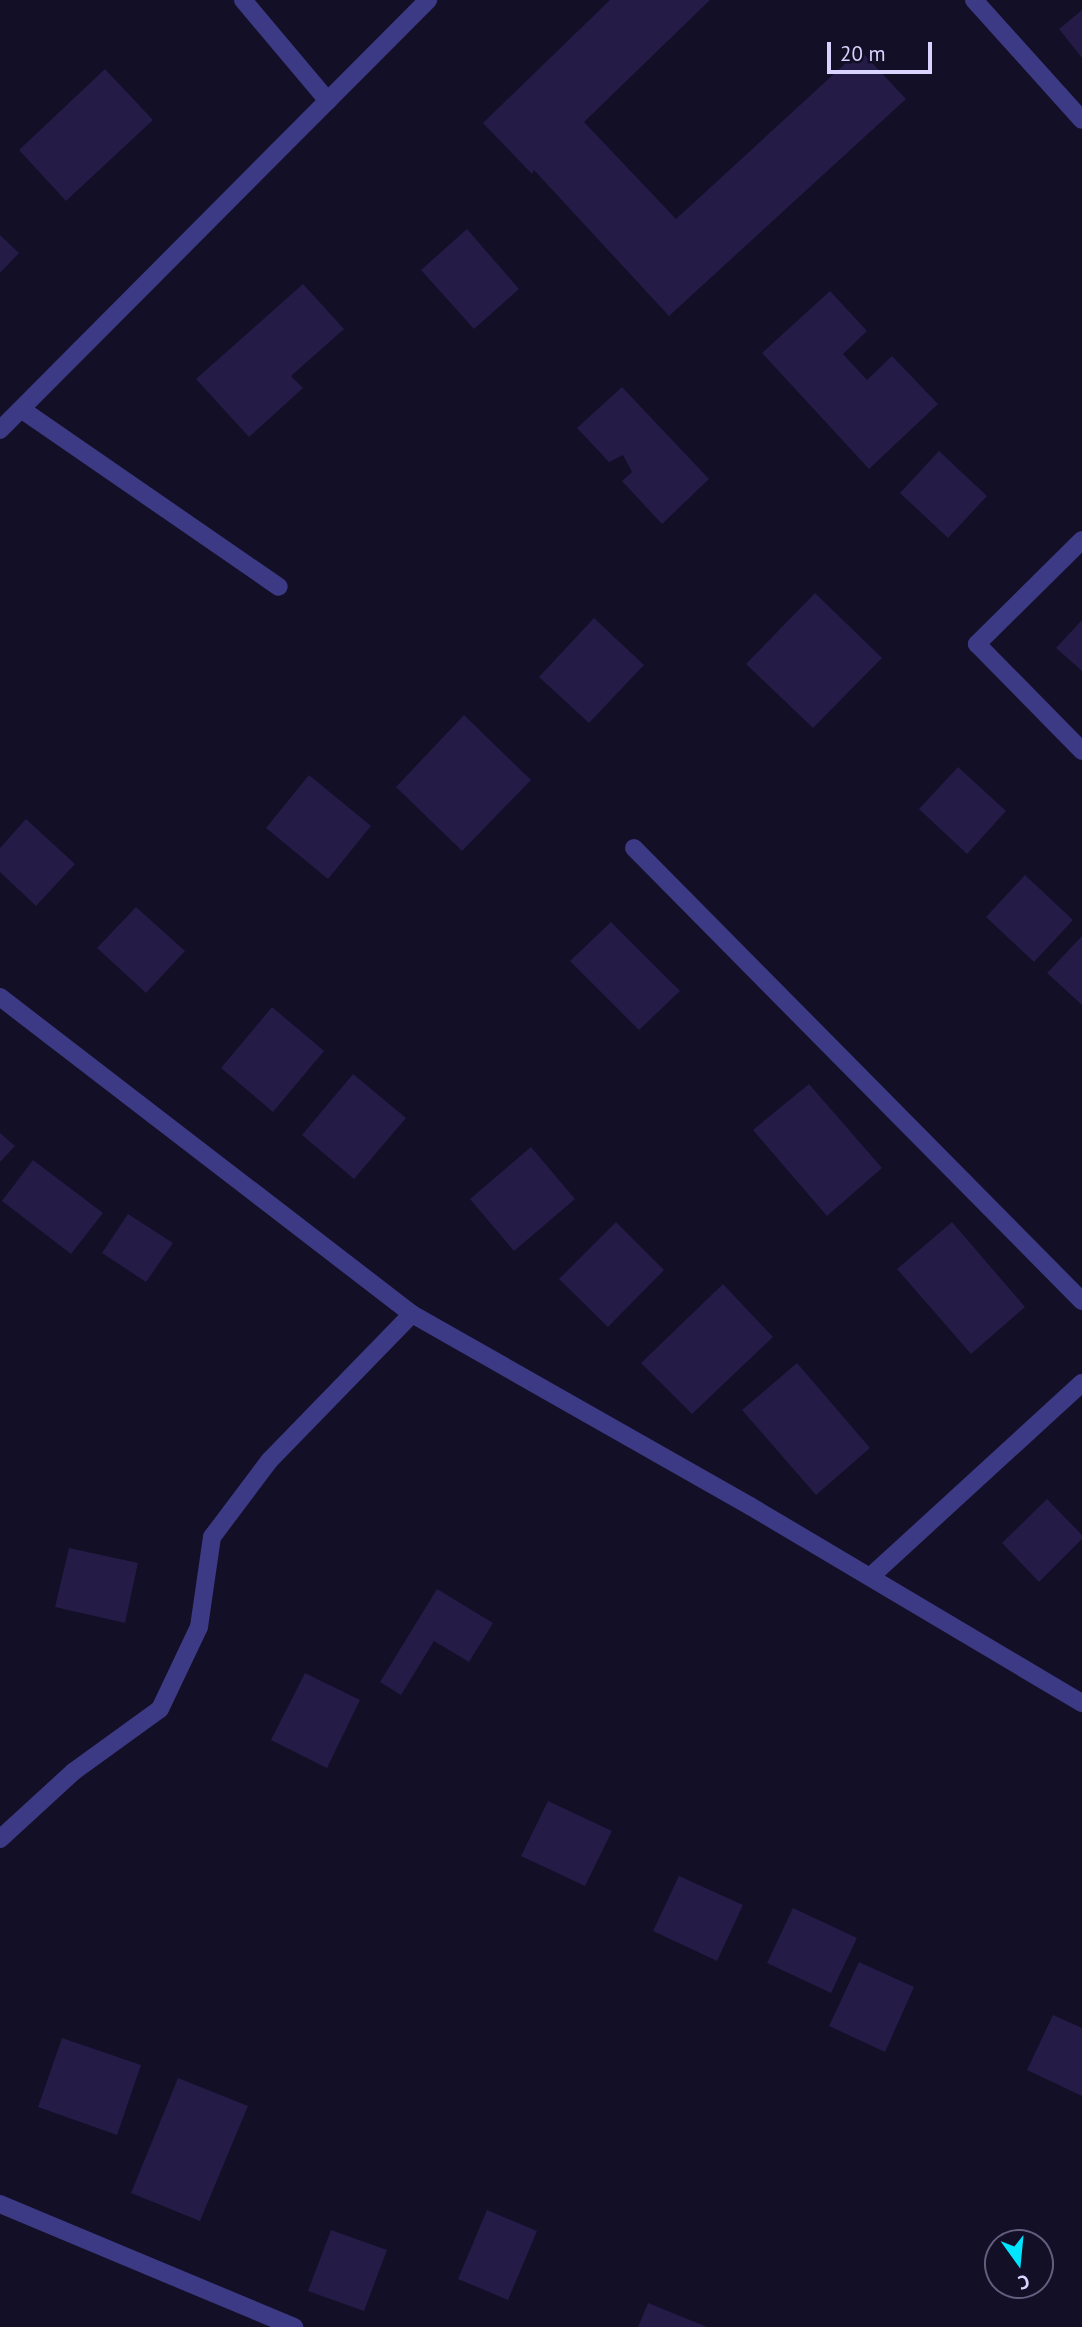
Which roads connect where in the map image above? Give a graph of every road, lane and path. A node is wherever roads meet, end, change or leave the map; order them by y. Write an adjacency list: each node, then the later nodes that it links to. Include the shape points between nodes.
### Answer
1 (243, 0): 4 (street)
2 (428, 0): 4 (street)
3 (974, 0): 5 (street)
4 (328, 101): 6 (street)
5 (1082, 120)
6 (21, 409): 7 (street); 9 (street)
7 (0, 430)
8 (1082, 540): 10 (street, via 977,644)
9 (279, 587)
10 (1082, 751)
11 (634, 848): 13 (street)
12 (0, 997): 14 (street)
13 (1082, 1301)
14 (412, 1314): 16 (street); 18 (street, via 269,1461 212,1537 199,1627 160,1709 73,1772)
15 (1082, 1383): 16 (street)
16 (870, 1577): 17 (street)
17 (1082, 1703)
18 (0, 1839)
19 (0, 2204): 20 (street)
20 (294, 2327)

